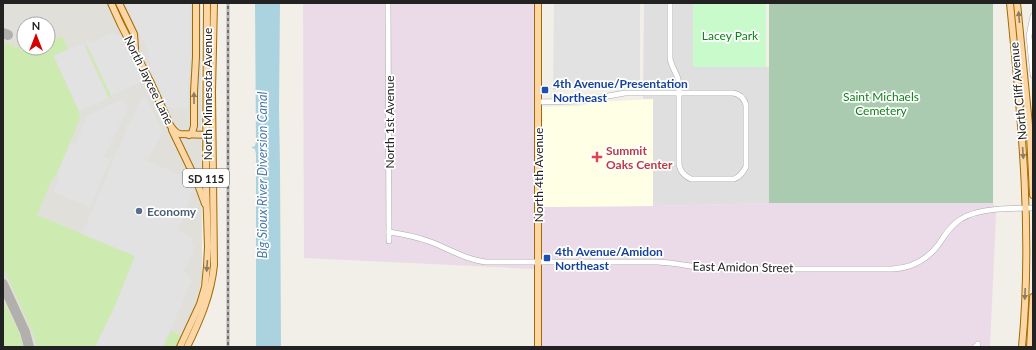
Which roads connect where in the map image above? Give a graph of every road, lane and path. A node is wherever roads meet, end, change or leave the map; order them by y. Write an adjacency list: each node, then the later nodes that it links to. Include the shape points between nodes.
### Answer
1 (111, 3): 12 (main road, North Jaycee Lane)
2 (119, 3): 12 (main road, via 134,34)
3 (196, 3): 17 (main road, North Jaycee Lane, one-way to 3, via 192,133 194,126)
4 (207, 3): 18 (main road, North Minnesota Avenue / SD 115)
5 (214, 3): 18 (main road, North Minnesota Avenue / SD 115)
6 (388, 3): 23 (street, North 1st Avenue)
7 (538, 3): 15 (main road, North 4th Avenue)
8 (670, 3): 14 (street, via 670,58)
9 (1010, 3): 20 (main road, North Cliff Avenue, one-way to 20)
10 (1017, 3): 19 (main road, North Cliff Avenue, one-way to 10)
11 (1033, 16): 13 (street, North Cliff Avenue, via 1029,36)
12 (135, 52): 16 (main road, North Jaycee Lane)
13 (1033, 75)
14 (680, 93): 14 (street, via 679,164 683,174 691,179 737,178 746,166 744,100 733,92); 15 (street, via 624,93 580,101)
15 (538, 102): 25 (main road, North 4th Avenue)
16 (170, 125): 17 (main road, North Jaycee Lane, via 178,134); 22 (main road, via 200,188)
17 (188, 135): 18 (main road)
18 (209, 135): 22 (main road, North Minnesota Avenue / SD 115, via 206,185); 28 (main road, North Minnesota Avenue / SD 115, via 213,274 205,306)
19 (1033, 195)
20 (1026, 208): 21 (street, East Amidon Street); 25 (street, East Amidon Street, via 976,212 965,217 953,225 925,259 913,266 898,269 718,269 665,263); 30 (main road, North Cliff Avenue, one-way to 30, via 1026,278)
21 (1033, 208)
22 (208, 225): 27 (main road, North Minnesota Avenue / SD 115, one-way to 27, via 208,266 205,286 196,314)
23 (389, 232): 24 (street, North 1st Avenue); 25 (street, East Amidon Street, via 424,240 480,261)
24 (389, 241)
25 (538, 262): 29 (main road, North 4th Avenue)
26 (1033, 297): 31 (main road)
27 (180, 347)
28 (187, 347)
29 (538, 347)
30 (1022, 347)
31 (1030, 347)

